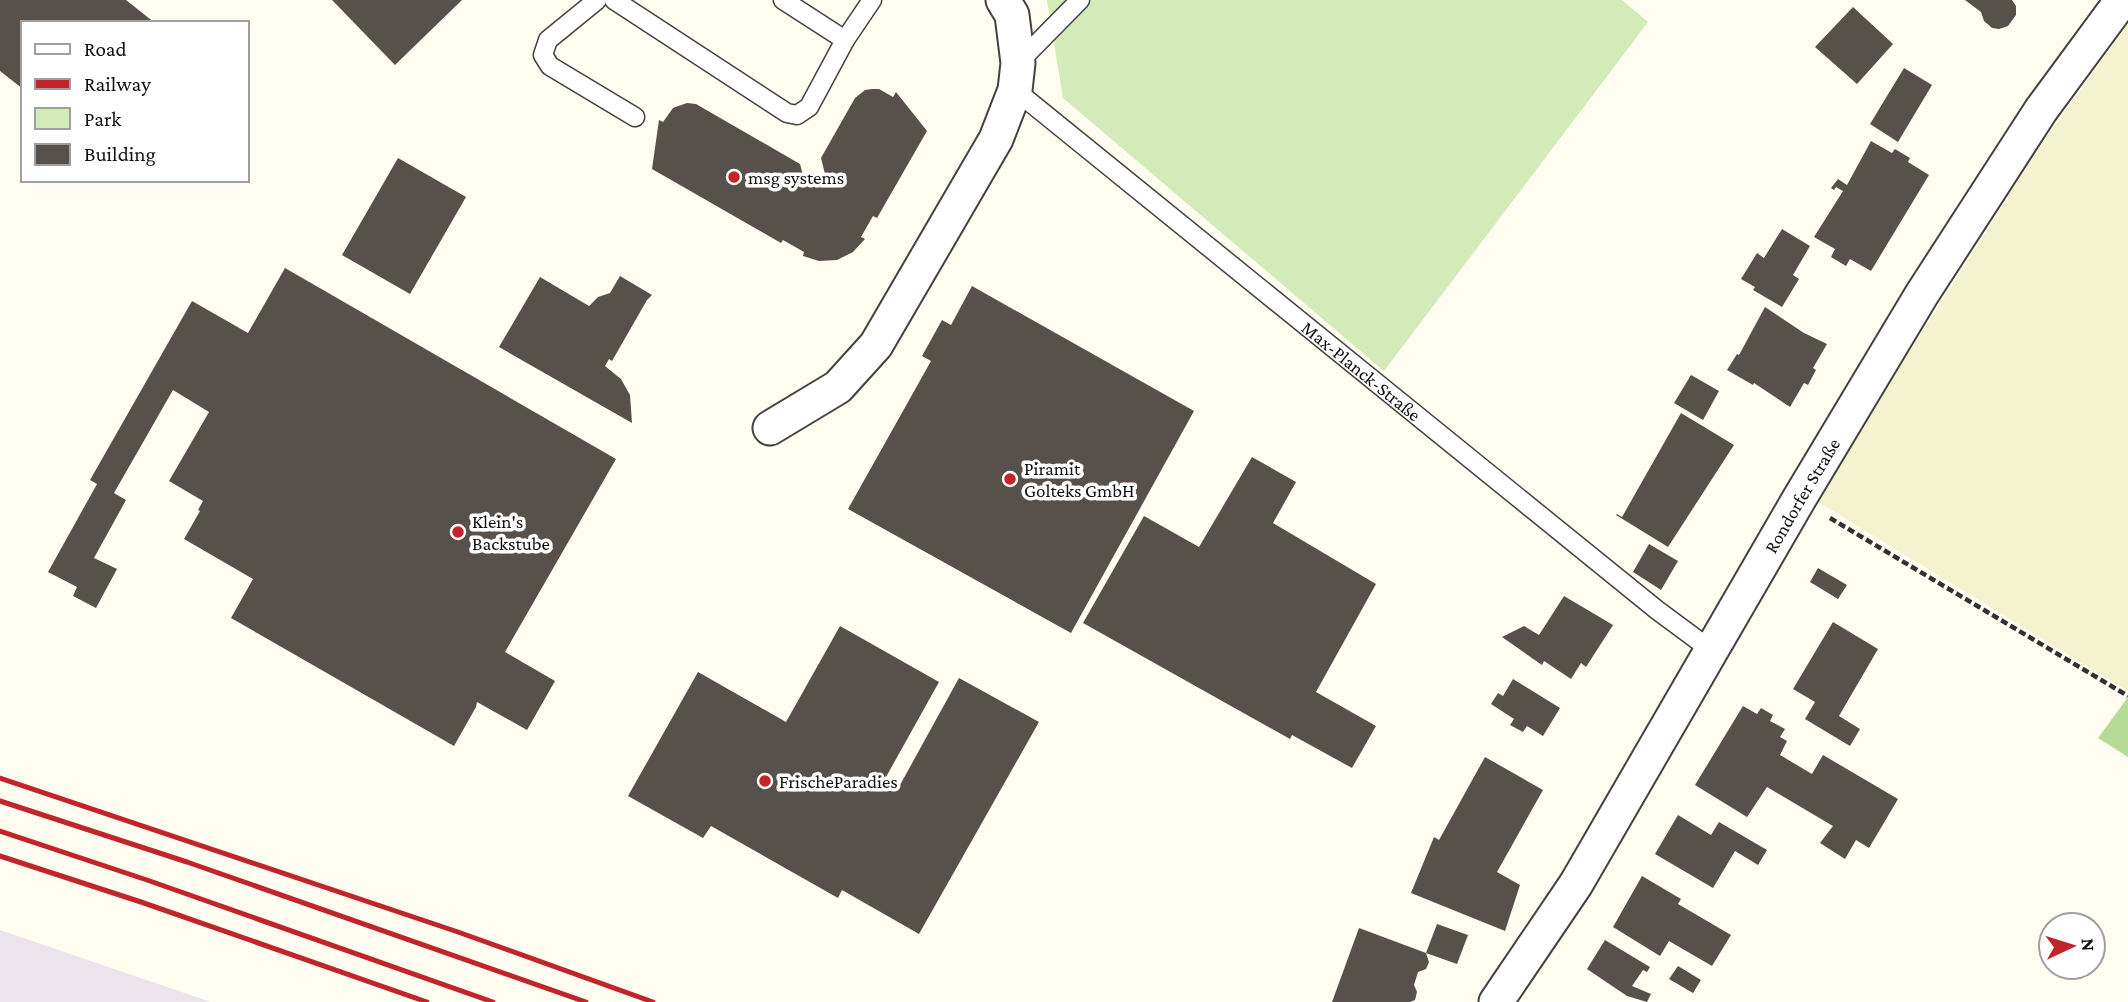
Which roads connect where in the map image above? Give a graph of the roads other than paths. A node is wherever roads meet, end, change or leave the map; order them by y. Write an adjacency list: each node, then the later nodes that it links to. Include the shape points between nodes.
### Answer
1 (597, 0): 10 (lane, via 548,40 542,55 550,66)
2 (614, 0): 8 (lane, via 787,113 797,115 809,107)
3 (783, 0): 8 (lane)
4 (872, 0): 8 (lane)
5 (1003, 0): 9 (street, via 1012,15)
6 (1080, 0): 9 (lane)
7 (2122, 0): 12 (street, Rondorfer Straße, via 2018,146 1922,295)
8 (845, 40)
9 (1016, 76): 11 (street, via 996,139 876,345 838,387); 12 (lane, Max-Planck-Straße, via 1657,610)
10 (635, 117)
11 (770, 428)
12 (1711, 650): 13 (street, Rondorfer Straße, via 1576,884)
13 (1496, 1002)

